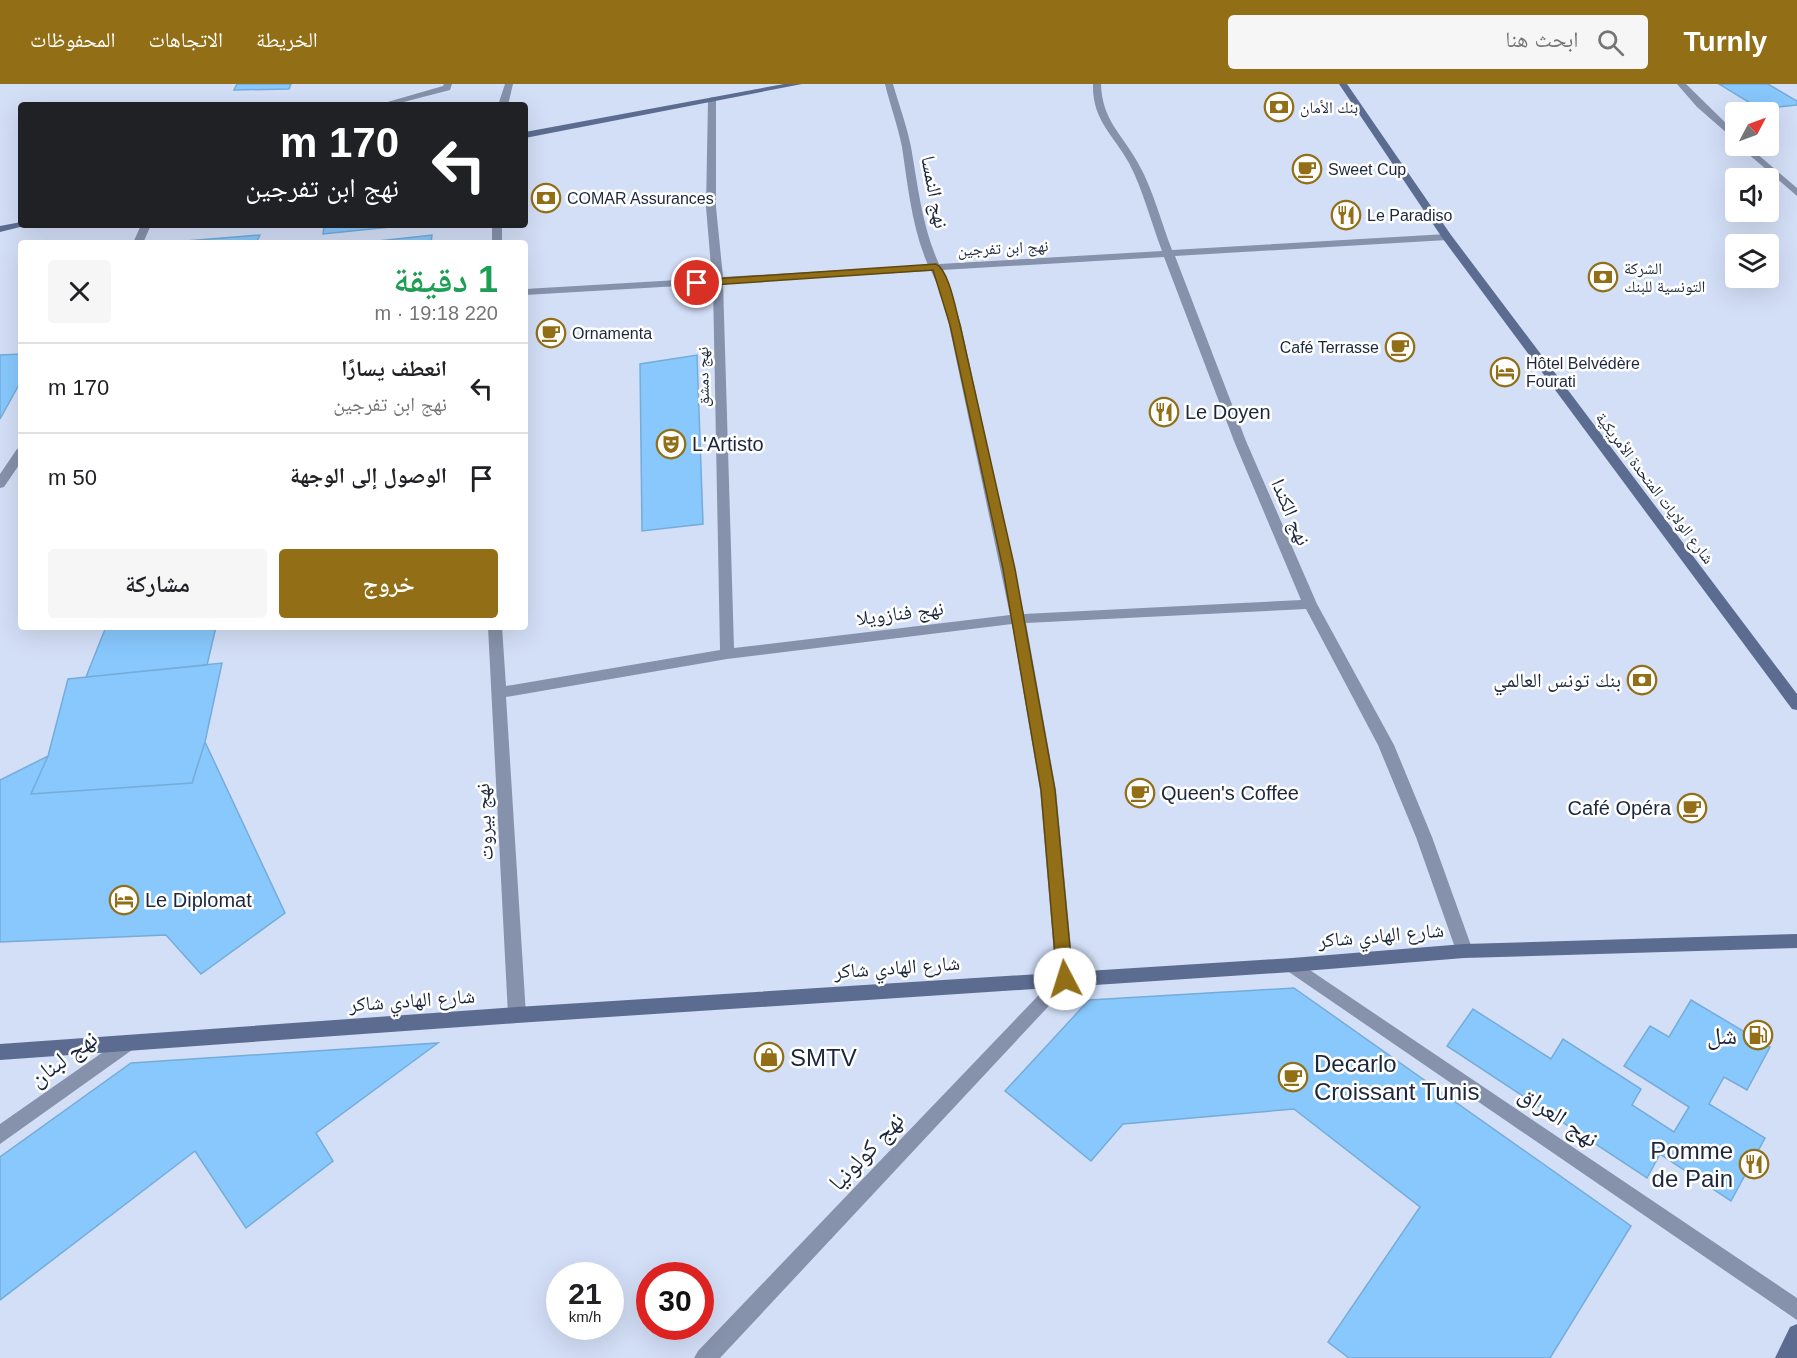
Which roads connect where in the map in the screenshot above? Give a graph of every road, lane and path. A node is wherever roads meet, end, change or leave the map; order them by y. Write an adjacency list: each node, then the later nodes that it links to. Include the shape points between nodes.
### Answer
1 (448, 84): 9 (street, via 447,88)
2 (509, 84): 10 (street)
3 (798, 84): 8 (main road)
4 (889, 84): 19 (street, نهج النمسا, via 906,144 927,250)
5 (1097, 84): 18 (street, نهج الكندا, via 1103,118 1134,164)
6 (1343, 84): 17 (main road, شارع الولايات المتحدة الأمريكية)
7 (1681, 84): 11 (street)
8 (712, 100): 12 (main road); 20 (street, نهج دمشق, via 711,207)
9 (393, 102)
10 (504, 102)
11 (1725, 128)
12 (528, 134)
13 (1754, 156): 14 (street)
14 (1797, 193)
15 (18, 226): 16 (main road)
16 (0, 229)
17 (1447, 237): 18 (street, نهج ابن تفرجين); 29 (main road, شارع الولايات المتحدة الأمريكية)
18 (1169, 254): 19 (street, نهج ابن تفرجين); 24 (street, نهج الكندا, via 1240,441)
19 (936, 267): 20 (street, نهج ابن تفرجين); 25 (street, نهج النمسا, via 946,292 973,403)
20 (718, 281): 21 (street, نهج ابن تفرجين); 27 (street, نهج دمشق)
21 (528, 292)
22 (18, 457): 23 (street)
23 (0, 484)
24 (1310, 604): 25 (street, نهج فنازويلا); 31 (street, نهج الكندا, via 1386,745)
25 (1017, 619): 27 (street, نهج فنازويلا); 33 (street, نهج النمسا, via 1048,790)
26 (495, 630): 28 (street, نهج بيروت)
27 (727, 654): 28 (street, نهج فنازويلا)
28 (498, 693): 34 (street, نهج بيروت)
29 (1797, 705)
30 (1797, 941): 31 (main road, شارع الهادي شاكر)
31 (1464, 951): 32 (main road, شارع الهادي شاكر)
32 (1292, 964): 33 (main road, شارع الهادي شاكر); 38 (street, نهج العراق)
33 (1065, 979): 34 (main road, شارع الهادي شاكر); 40 (street, نهج كولونيا)
34 (517, 1015): 35 (main road, شارع الهادي شاكر)
35 (126, 1044): 36 (main road, شارع الهادي شاكر); 37 (street, نهج لبنان)
36 (0, 1052)
37 (0, 1134)
38 (1797, 1310)
39 (1797, 1334): 41 (main road)
40 (705, 1358)
41 (1786, 1358)

